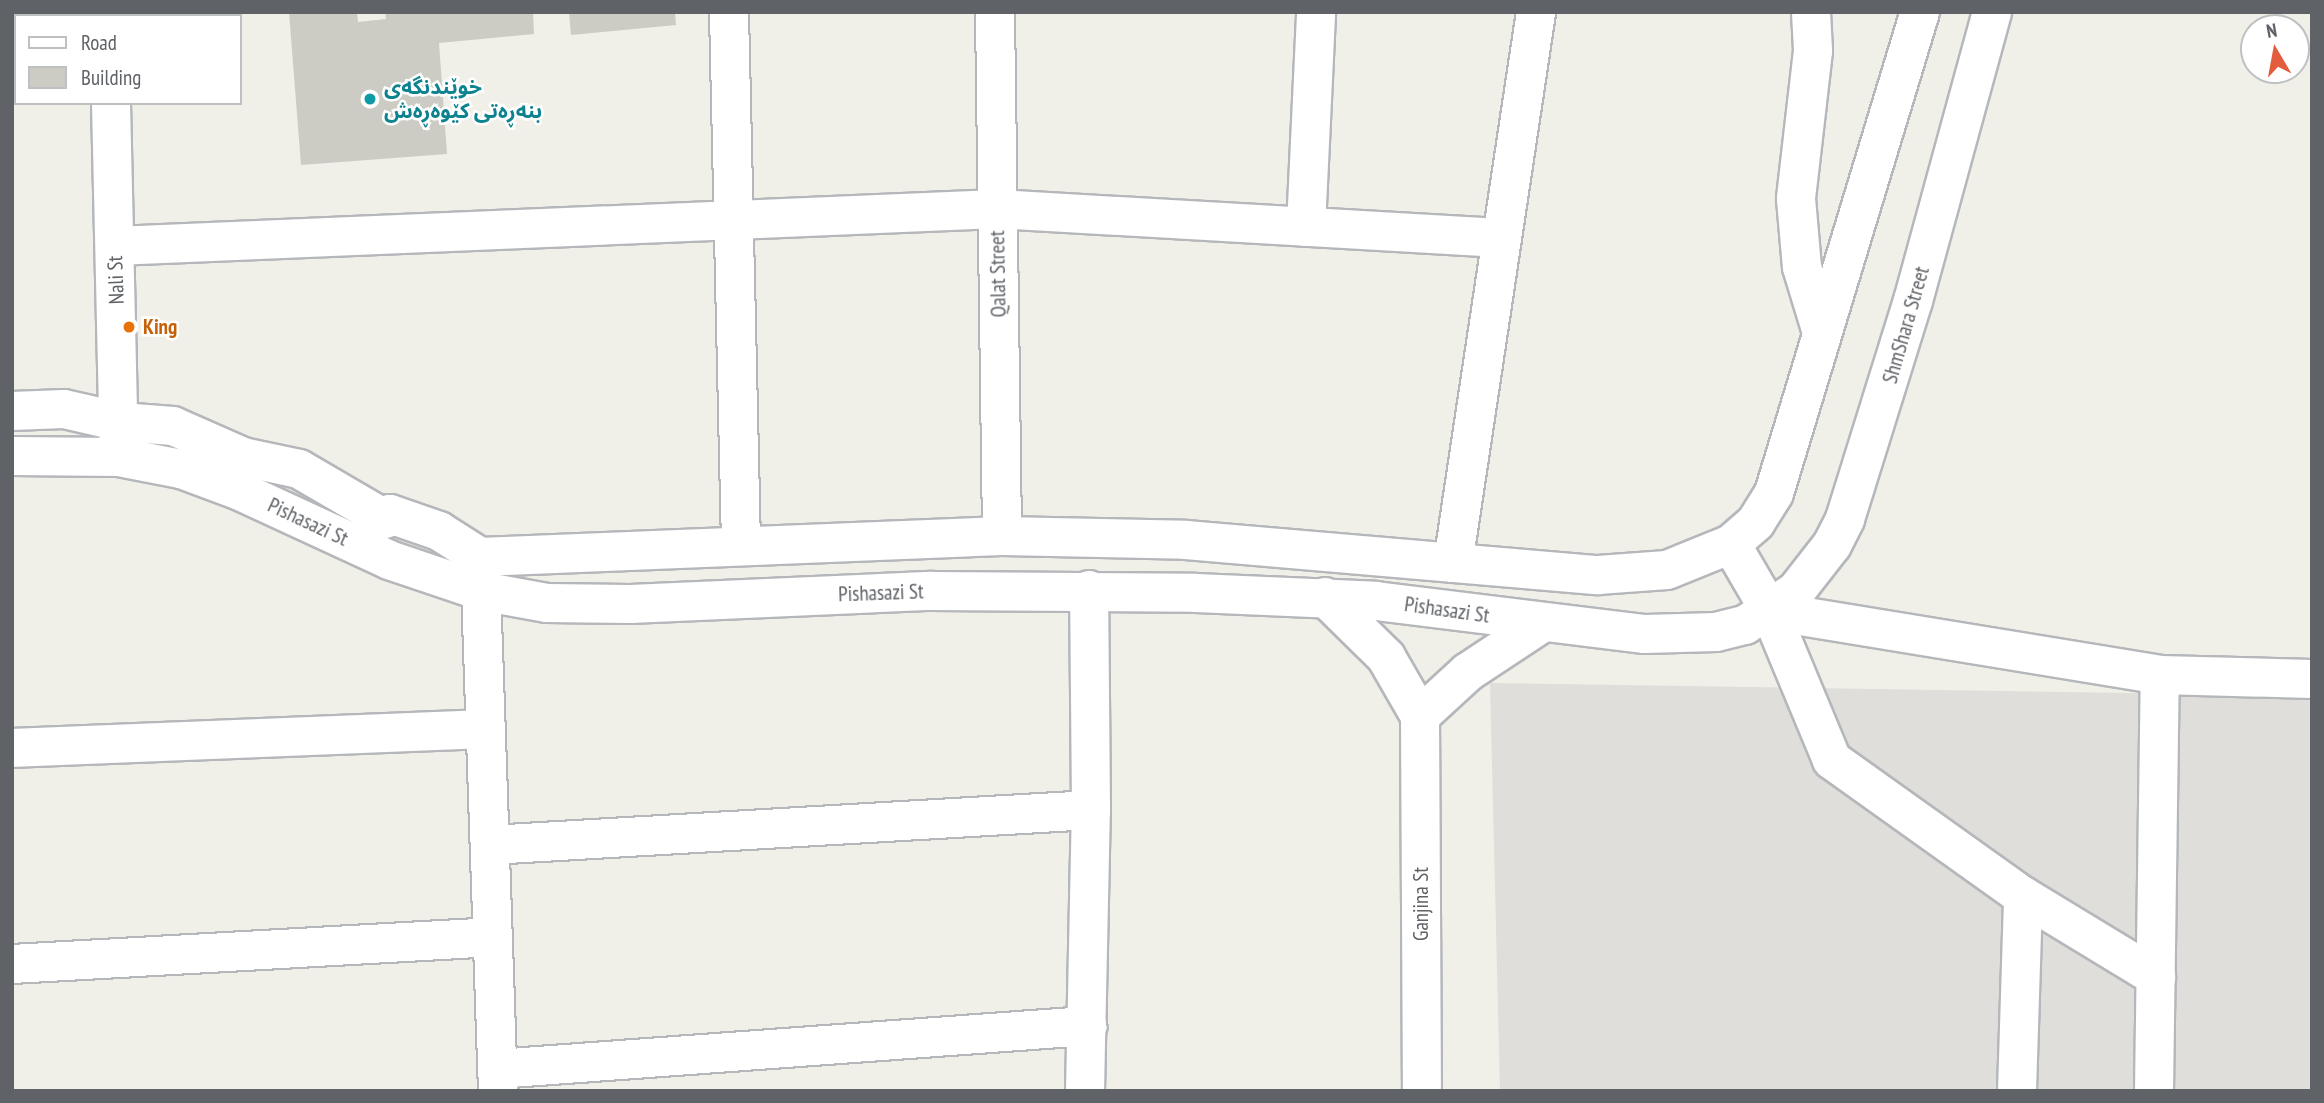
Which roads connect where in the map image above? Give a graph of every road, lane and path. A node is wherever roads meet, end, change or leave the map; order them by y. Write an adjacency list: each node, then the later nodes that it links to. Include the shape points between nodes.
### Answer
1 (729, 12): 10 (street)
2 (995, 12): 9 (street, Qalat Street)
3 (1316, 12): 11 (street)
4 (1535, 12): 12 (street)
5 (1811, 12): 14 (street, via 1813,51 1796,199 1802,267)
6 (1920, 12): 14 (street)
7 (1992, 12): 25 (street, ShmShara Street, via 1858,485 1832,545 1815,571)
8 (111, 105): 13 (street, Nali St)
9 (997, 209): 10 (street); 11 (street); 18 (street, Qalat Street)
10 (733, 221): 13 (street); 20 (street)
11 (1306, 227): 12 (street)
12 (1500, 238): 21 (street)
13 (115, 246): 16 (street, Nali St)
14 (1822, 333): 19 (street, via 1774,493 1756,522)
15 (12, 411): 16 (street, Pishasazi St, via 64,409)
16 (120, 440): 17 (street, Pishasazi St); 22 (street, Pishasazi St, via 173,426 243,457 299,469 385,519 390,514 439,531)
17 (12, 456)
18 (1002, 536): 20 (street); 21 (street, via 1186,540)
19 (1731, 544): 21 (street, via 1667,570 1632,575); 25 (street)
20 (741, 546): 22 (street)
21 (1453, 563)
22 (480, 574): 23 (street, Pishasazi St, via 547,603 591,605 877,592); 30 (street)
23 (1089, 590): 24 (street, Pishasazi St); 32 (street)
24 (1325, 597): 26 (street, Pishasazi St); 29 (street, Ganjina St, via 1386,657)
25 (1770, 611): 26 (street, Pishasazi St, via 1745,625 1681,634); 27 (street); 34 (street, via 1832,760)
26 (1542, 623): 29 (street, via 1468,672)
27 (2160, 675): 28 (street); 37 (street)
28 (2312, 679)
29 (1420, 716): 41 (street, Ganjina St)
30 (486, 729): 31 (street); 33 (street)
31 (12, 748)
32 (1091, 810): 33 (street); 38 (street)
33 (490, 845): 35 (street)
34 (2023, 896): 37 (street); 42 (street)
35 (493, 937): 36 (street); 39 (street)
36 (12, 964)
37 (2156, 977): 43 (street)
38 (1087, 1026): 39 (street); 40 (street)
39 (498, 1080)
40 (1086, 1091)
41 (1422, 1091)
42 (2017, 1091)
43 (2154, 1091)

